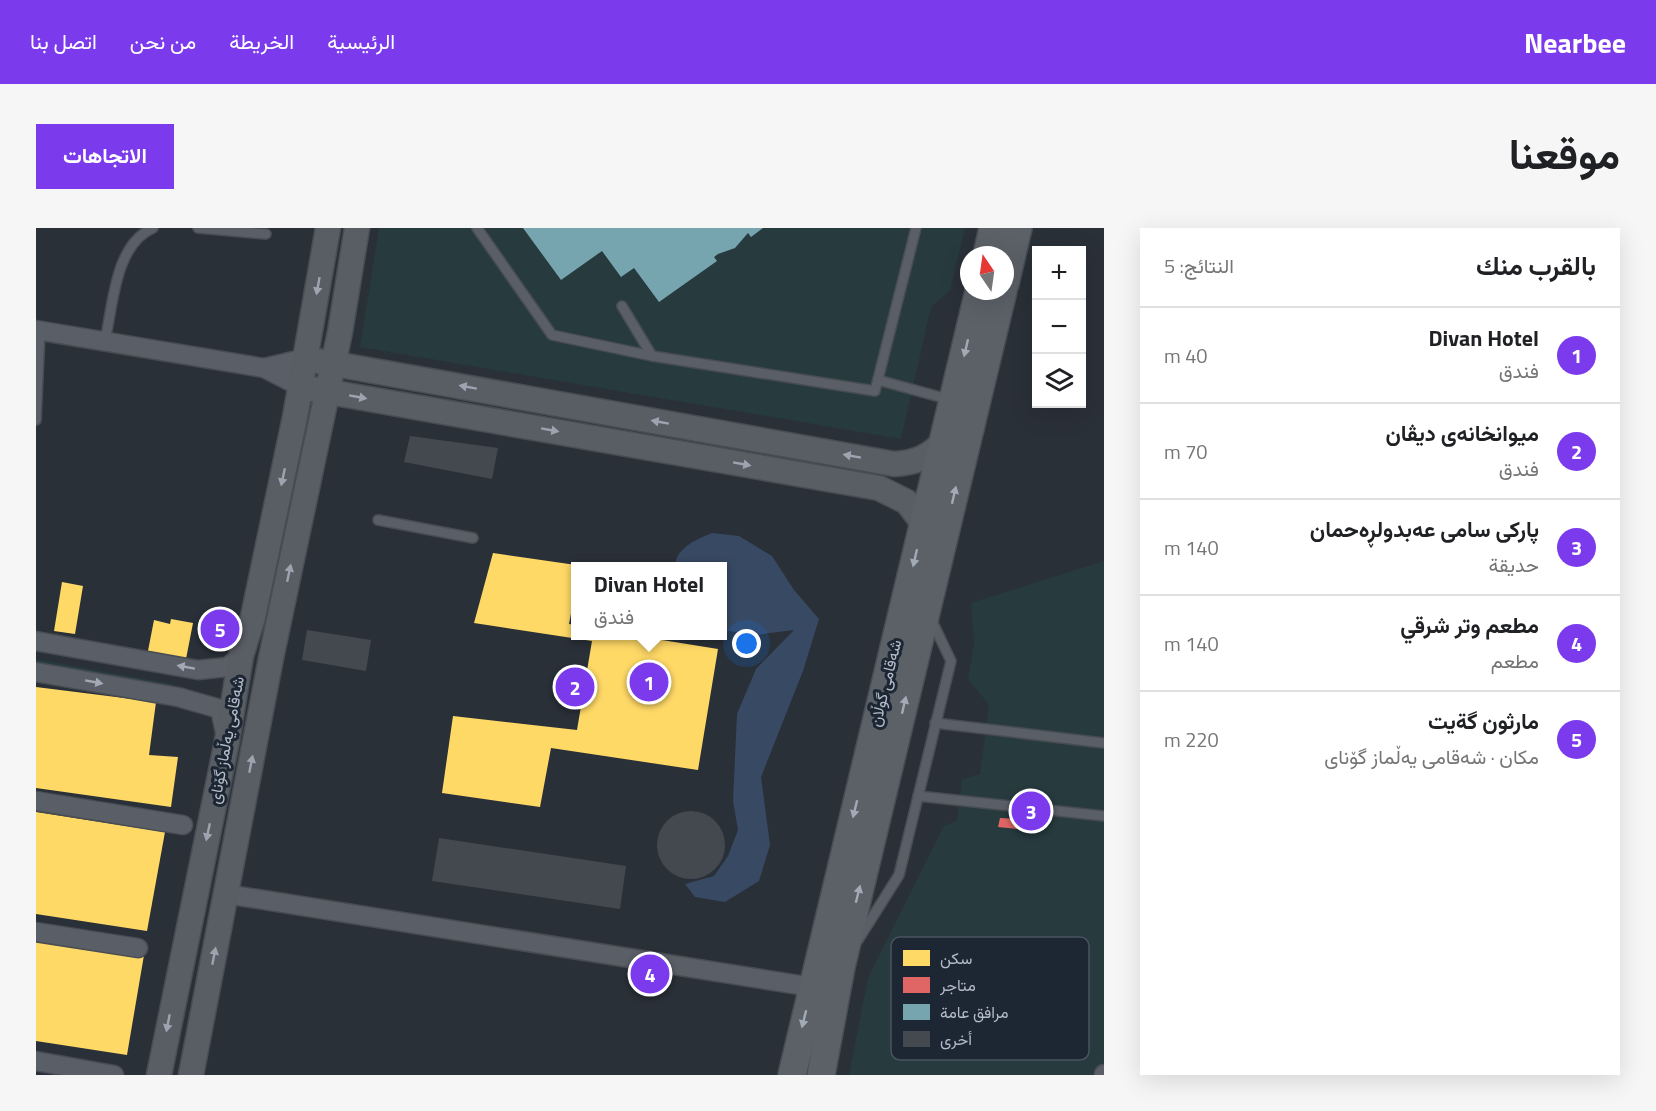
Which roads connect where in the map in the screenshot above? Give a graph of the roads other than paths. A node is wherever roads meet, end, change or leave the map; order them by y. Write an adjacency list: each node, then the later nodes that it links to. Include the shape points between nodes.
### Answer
1 (153, 228): 16 (lane, via 136,238 125,255)
2 (198, 228): 9 (lane)
3 (328, 228): 18 (street, شەقامی یەڵماز گۆنای, one-way to 18)
4 (357, 228): 19 (street, شەقامی یەڵماز گۆنای)
5 (477, 228): 17 (lane, via 552,335)
6 (916, 228): 21 (lane)
7 (993, 228): 10 (main road)
8 (1018, 228): 11 (main road)
9 (266, 234)
10 (989, 246)
11 (1014, 246)
12 (977, 300): 24 (main road, شەقامی گوڵان, one-way to 24)
13 (1001, 300): 32 (main road, شەقامی گوڵان, one-way to 13)
14 (622, 306): 17 (lane)
15 (38, 330): 16 (street); 25 (lane)
16 (105, 341): 20 (street)
17 (652, 356): 21 (lane, via 875,391)
18 (306, 358): 19 (street); 20 (street); 22 (street, شەقامی یەڵماز گۆنای)
19 (333, 363): 23 (street, شەقامی یەڵماز گۆنای); 27 (street, one-way to 19)
20 (264, 368): 22 (street)
21 (878, 380): 24 (lane)
22 (301, 387): 23 (street); 34 (street, شەقامی یەڵماز گۆنای, one-way to 34, via 253,617)
23 (327, 391): 28 (street, one-way to 28); 44 (street, شەقامی یەڵماز گۆنای, one-way to 23)
24 (953, 401): 26 (main road, شەقامی گوڵان)
25 (36, 420)
26 (944, 441): 27 (street, via 917,461); 30 (main road, شەقامی گوڵان)
27 (883, 462): 28 (street, via 892,470 893,477 891,483)
28 (879, 488): 30 (street, via 907,502)
29 (378, 520): 31 (lane)
30 (923, 523): 39 (main road, شەقامی گوڵان, one-way to 39)
31 (473, 537)
32 (927, 610): 36 (lane, via 951,661); 39 (main road, شەقامی گوڵان, one-way to 32)
33 (36, 641): 34 (street, one-way to 33, via 226,667 198,670)
34 (241, 656): 37 (street, شەقامی یەڵماز گۆنای)
35 (36, 672): 37 (street, one-way to 37, via 178,697 220,709)
36 (936, 723): 38 (lane); 40 (lane)
37 (227, 741): 49 (street, شەقامی یەڵماز گۆنای, one-way to 49)
38 (1104, 743)
39 (877, 769): 47 (main road, شەقامی گوڵان, one-way to 39); 48 (main road, شەقامی گوڵان, one-way to 48)
40 (918, 796): 42 (lane); 47 (lane, via 898,875)
41 (36, 801): 43 (street)
42 (1104, 816)
43 (183, 825)
44 (226, 894): 48 (street); 50 (street, شەقامی یەڵماز گۆنای, one-way to 44)
45 (36, 932): 46 (street)
46 (138, 948)
47 (841, 967): 56 (main road, شەقامی گوڵان)
48 (812, 987): 55 (main road, شەقامی گوڵان, one-way to 55)
49 (175, 990): 50 (street); 53 (street, شەقامی یەڵماز گۆنای, one-way to 53)
50 (206, 996): 54 (street, شەقامی یەڵماز گۆنای)
51 (36, 1062): 52 (street)
52 (114, 1075)
53 (159, 1075)
54 (191, 1075)
55 (792, 1075)
56 (820, 1075)

